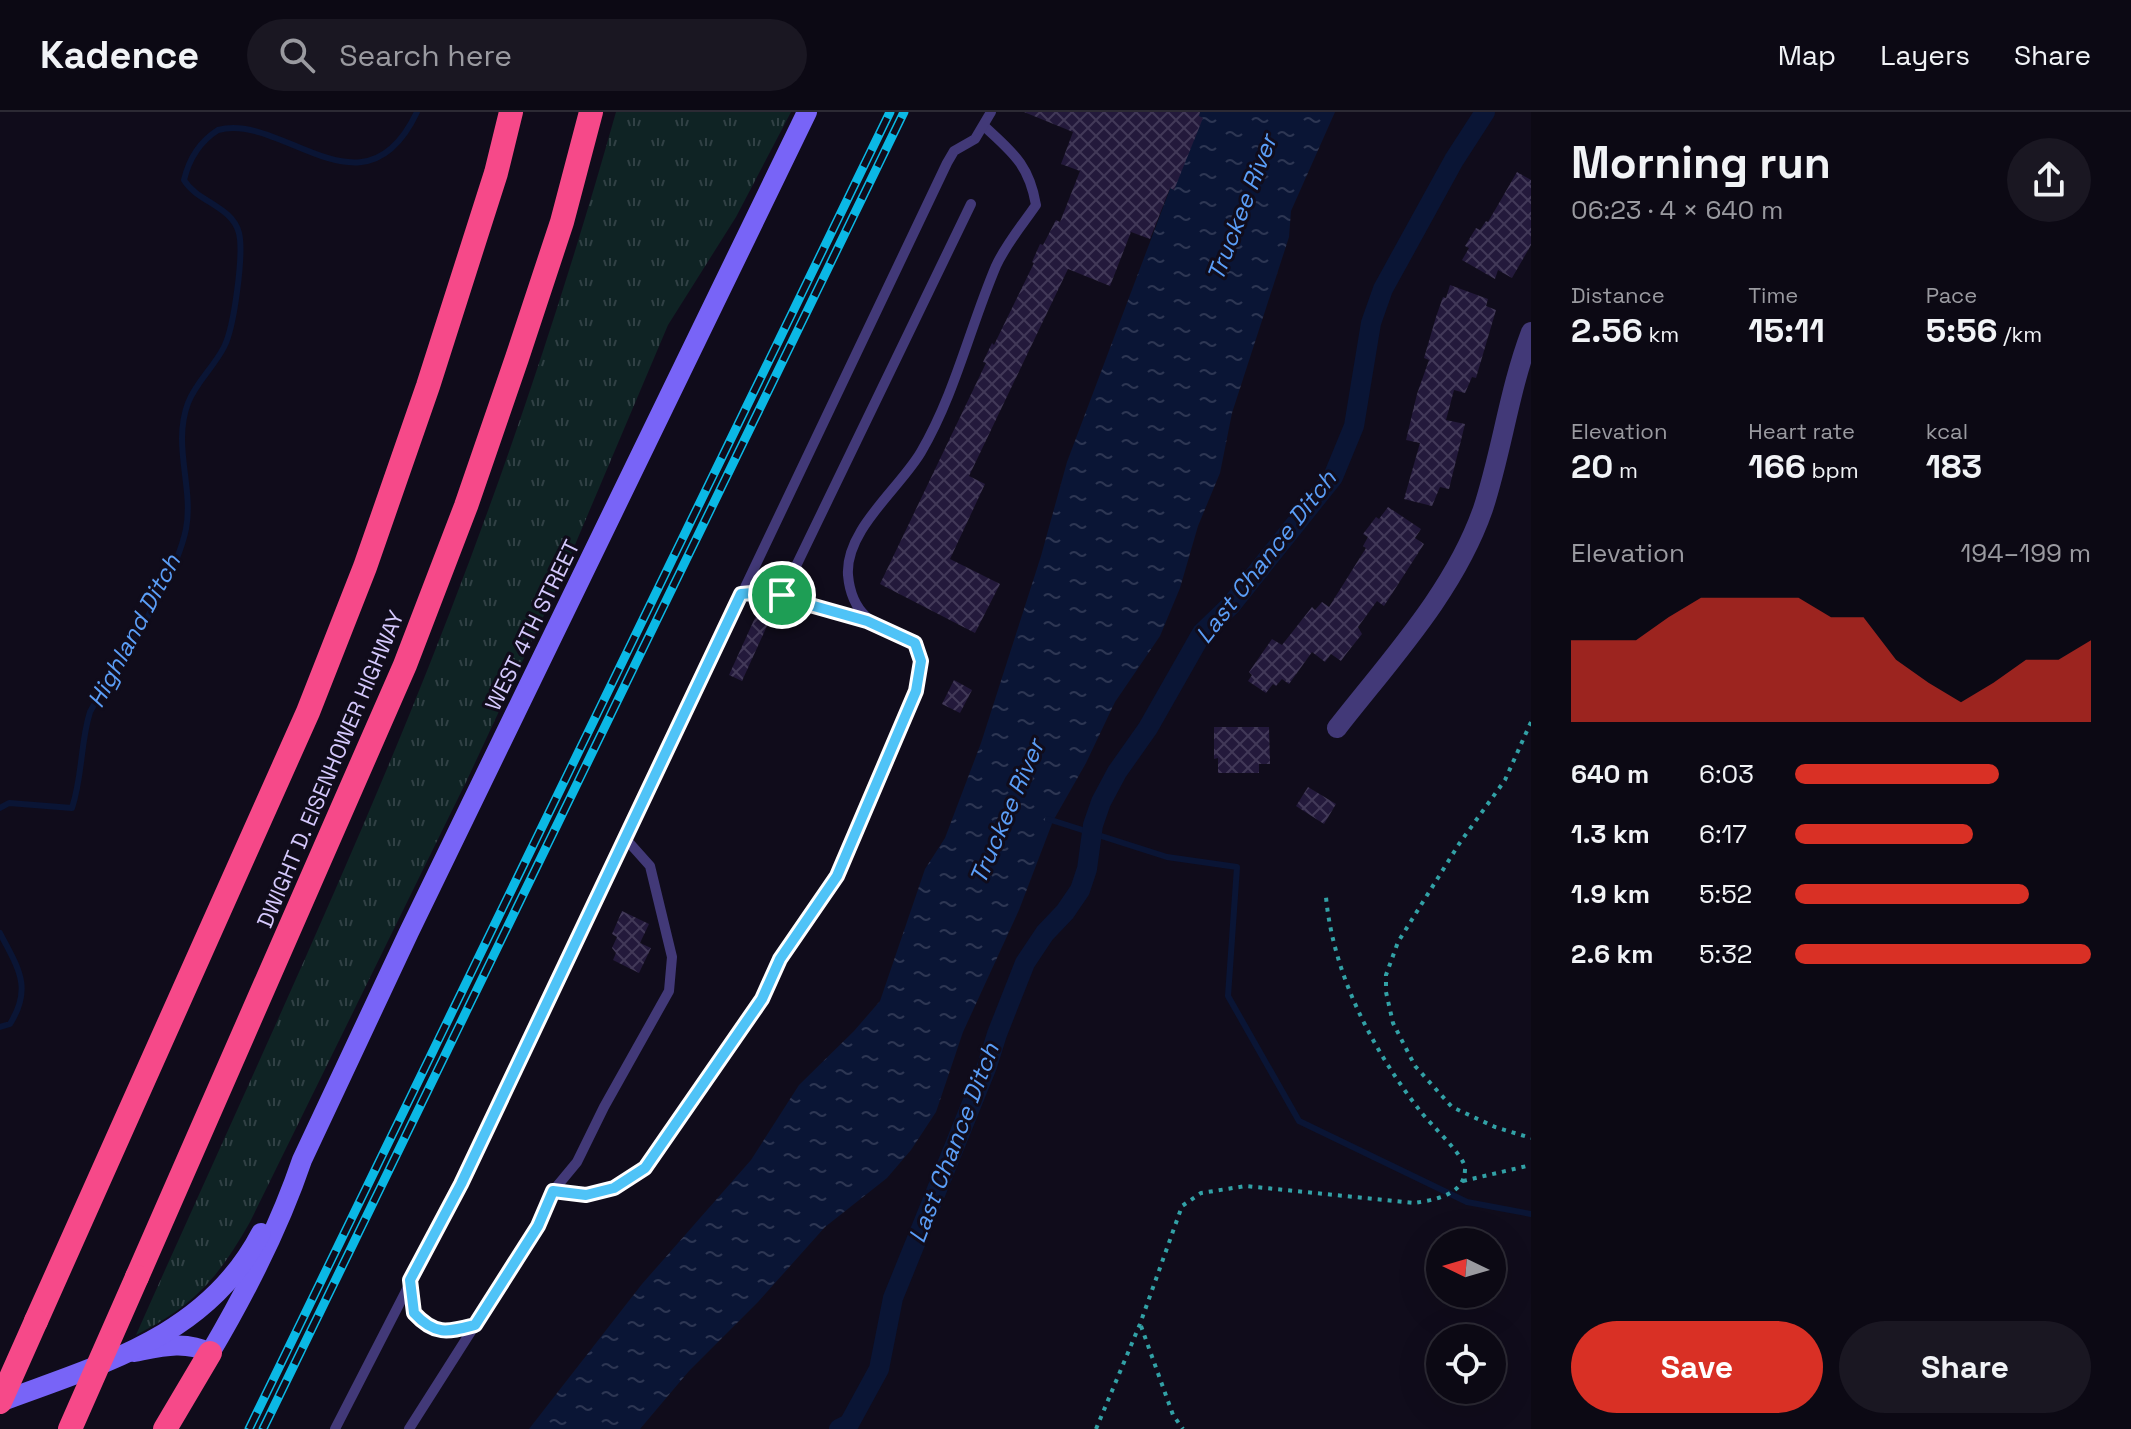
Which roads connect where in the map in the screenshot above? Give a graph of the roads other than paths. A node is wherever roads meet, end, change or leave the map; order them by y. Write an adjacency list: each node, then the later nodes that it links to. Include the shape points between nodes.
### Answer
1 (511, 112): 20 (highway, DWIGHT D. EISENHOWER HIGHWAY, bridge, via 433,371 308,712)
2 (591, 112): 21 (highway, DWIGHT D. EISENHOWER HIGHWAY, bridge, via 517,358 405,665)
3 (807, 112): 14 (main road, WEST 4TH STREET)
4 (991, 112): 5 (lane)
5 (984, 126): 9 (lane, via 947,163); 11 (lane, via 1020,159 1036,205 997,263 948,395 920,453 863,527 848,572 851,596)
6 (971, 204): 10 (lane)
7 (1531, 332): 8 (street)
8 (1525, 367): 12 (street, via 1464,554 1432,605)
9 (741, 594): 10 (lane); 13 (lane)
10 (782, 595): 11 (lane)
11 (867, 621): 15 (lane, via 915,643 921,661 916,691 837,876 780,959 762,999 645,1168 614,1188 586,1195)
12 (1337, 728)
13 (625, 838): 15 (lane, via 650,866 654,879 672,957 669,991 577,1162); 16 (lane)
14 (302, 1160): 18 (main road, WEST 4TH STREET, via 223,1289); 19 (main road, WEST 4TH STREET, via 259,1263)
15 (553, 1191): 17 (lane, via 538,1226)
16 (410, 1280): 17 (lane, via 414,1313 422,1323 452,1331); 23 (lane)
17 (475, 1325): 24 (lane)
18 (134, 1352): 19 (main road, WEST 4TH STREET, via 177,1345); 20 (main road, WEST 4TH STREET)
19 (210, 1353): 22 (highway)
20 (0, 1402)
21 (70, 1429)
22 (165, 1429)
23 (335, 1429)
24 (409, 1429)

